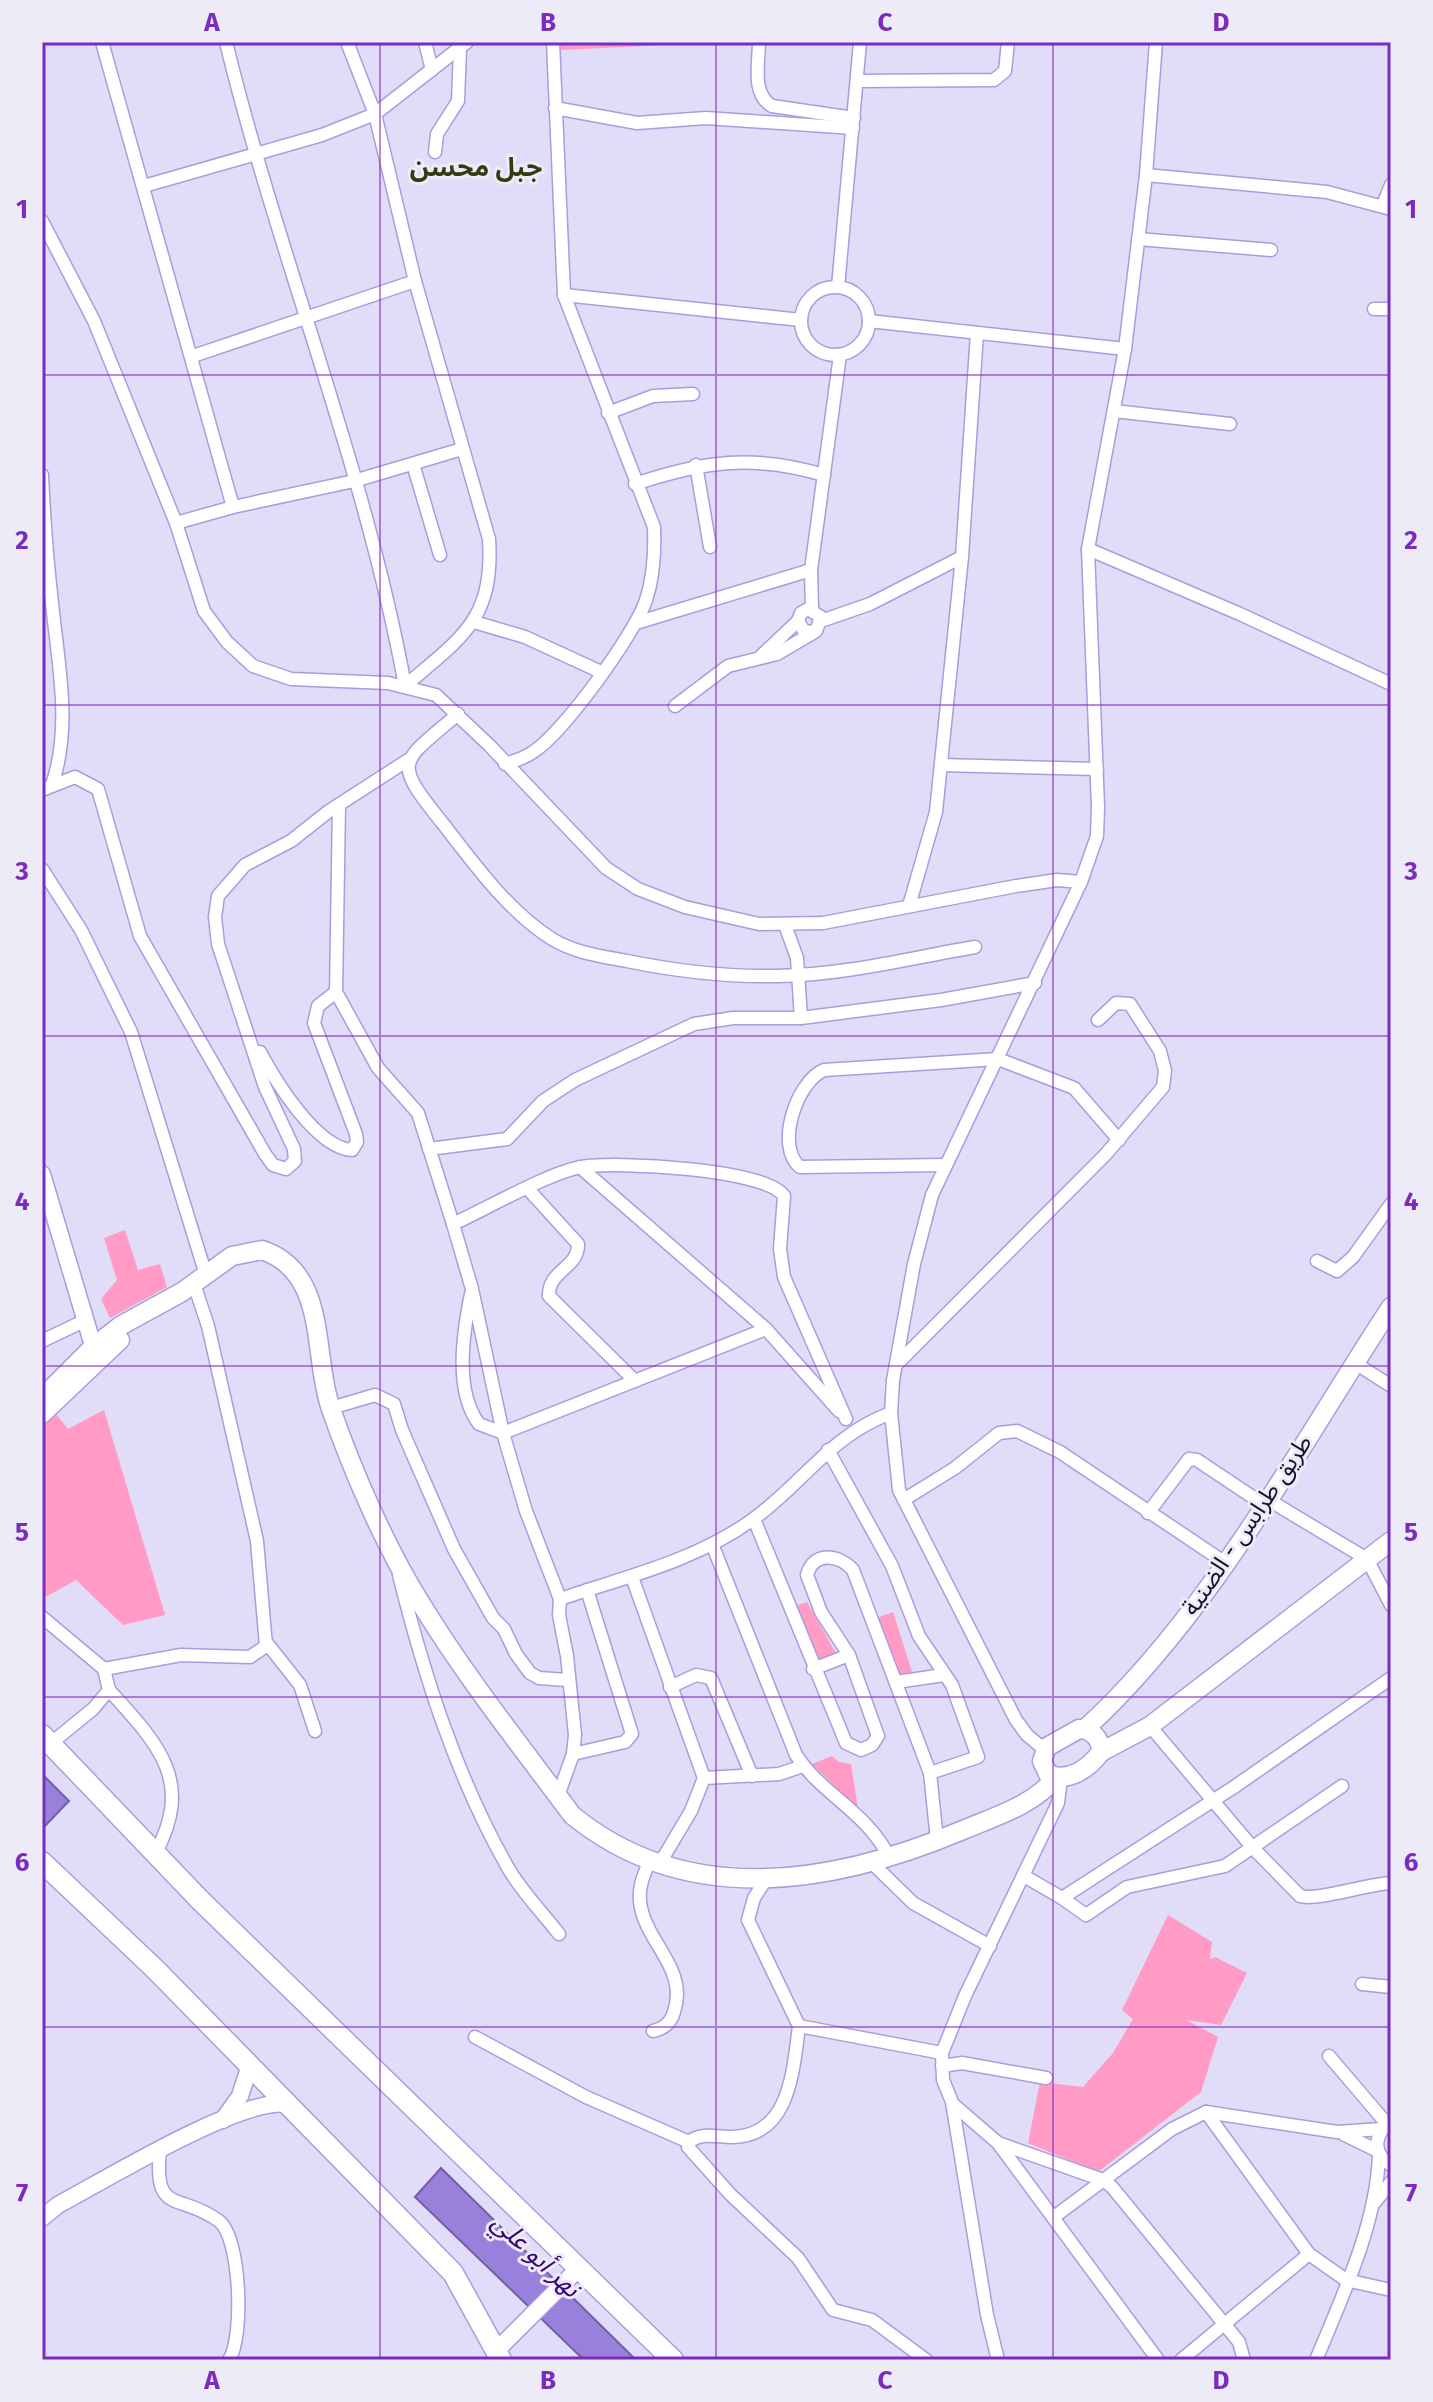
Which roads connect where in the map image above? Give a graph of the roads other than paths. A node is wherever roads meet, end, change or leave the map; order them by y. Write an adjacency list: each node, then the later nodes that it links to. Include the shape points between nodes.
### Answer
1 (102, 42): 20 (street)
2 (226, 42): 17 (street)
3 (347, 42): 14 (street)
4 (425, 42): 11 (street)
5 (553, 42): 13 (street)
6 (759, 42): 15 (street, via 758,87 764,102)
7 (860, 42): 12 (street)
8 (1008, 42): 12 (street, via 1005,71 994,80)
9 (1156, 42): 18 (street)
10 (464, 45): 11 (street); 16 (street, via 458,101 437,134)
11 (432, 70): 14 (street)
12 (857, 81): 15 (street)
13 (555, 108): 15 (street, via 637,123 706,118); 27 (street)
14 (375, 114): 17 (street); 25 (street)
15 (853, 123): 26 (street)
16 (435, 152)
17 (253, 154): 20 (street); 31 (street)
18 (1146, 175): 21 (street, via 1327,192); 23 (street)
19 (1391, 185): 21 (street)
20 (144, 186): 36 (street)
21 (1387, 207)
22 (42, 221): 49 (street, via 94,321)
23 (1138, 239): 24 (street); 34 (street)
24 (1271, 250)
25 (415, 281): 31 (street); 41 (street)
26 (838, 287): 30 (street, via 809,300); 32 (street, via 864,302)
27 (564, 295): 30 (street); 39 (street)
28 (1374, 309): 29 (street)
29 (1391, 309)
30 (801, 320): 35 (street, via 817,351)
31 (304, 321): 36 (street); 46 (street)
32 (869, 321): 33 (street); 35 (street, via 861,344)
33 (977, 333): 34 (street); 53 (street)
34 (1125, 349): 38 (street)
35 (840, 355): 45 (street)
36 (193, 356): 48 (street)
37 (693, 394): 39 (street, via 653,396)
38 (1114, 411): 40 (street); 51 (street)
39 (608, 413): 47 (street)
40 (1230, 424)
41 (462, 449): 42 (street); 58 (street, via 489,539 491,570)
42 (413, 464): 46 (street); 52 (street)
43 (696, 465): 45 (street, via 766,463); 47 (street); 50 (street)
44 (42, 475): 71 (street, via 63,704 62,747)
45 (824, 475): 54 (street)
46 (354, 481): 48 (street); 64 (street)
47 (635, 484): 59 (street, via 654,527 655,551 646,601)
48 (233, 507): 49 (street)
49 (176, 523): 64 (street, via 204,611 253,666 291,679)
50 (710, 547)
51 (1088, 549): 63 (street); 70 (street)
52 (440, 555)
53 (962, 557): 57 (street, via 870,604); 69 (street)
54 (811, 570): 55 (street); 59 (street)
55 (812, 609): 56 (street); 57 (street)
56 (798, 621): 60 (street, via 804,631); 61 (street)
57 (821, 621): 60 (street)
58 (474, 622): 62 (street, via 525,637); 64 (street)
59 (636, 623): 62 (street)
60 (812, 632): 61 (street, via 777,654)
61 (761, 656): 65 (street, via 728,666)
62 (601, 672): 68 (street, via 552,736 535,751)
63 (1391, 684)
64 (405, 686): 66 (street, via 436,695)
65 (675, 706)
66 (458, 714): 67 (street); 68 (street)
67 (408, 760): 72 (street); 78 (street, via 414,787 489,882 564,946 685,970)
68 (505, 764): 76 (street, via 597,860 638,889 685,907)
69 (941, 765): 70 (street); 75 (street, via 936,812)
70 (1097, 769): 74 (street, via 1097,836)
71 (47, 788): 83 (street, via 75,777 98,789 148,952 265,1154 273,1165 286,1169 295,1161 294,1149)
72 (339, 805): 80 (street); 83 (street, via 291,841 245,865 218,896 218,944)
73 (42, 869): 94 (street, via 104,971 131,1032)
74 (1081, 882): 75 (street, via 1037,882); 79 (street)
75 (909, 906): 76 (street)
76 (785, 925): 78 (street)
77 (975, 947): 78 (street)
78 (799, 975): 81 (street)
79 (1035, 983): 81 (street); 84 (street)
80 (336, 992): 83 (street, via 318,1006 314,1023 353,1126 357,1142 352,1150 332,1141 290,1104); 86 (street, via 378,1068 418,1113)
81 (801, 1018): 86 (street, via 694,1024 575,1080 543,1101 507,1139)
82 (1098, 1020): 85 (street, via 1116,1003 1130,1004 1160,1051 1165,1071 1163,1087)
83 (244, 1025)
84 (998, 1059): 85 (street, via 1074,1088); 87 (street); 87 (street, via 824,1070 799,1092 791,1152 800,1167)
85 (1119, 1140): 102 (street)
86 (429, 1149): 92 (street)
87 (945, 1165): 102 (street, via 923,1220)
88 (580, 1167): 90 (street); 98 (street); 109 (street, via 689,1170 760,1180 780,1189 785,1204 780,1249 784,1277)
89 (42, 1174): 97 (street)
90 (528, 1189): 92 (street); 103 (street, via 578,1244 577,1256 552,1279 549,1296)
91 (1391, 1204): 93 (street, via 1337,1271)
92 (453, 1224): 95 (street)
93 (1317, 1261)
94 (194, 1283): 100 (main road, via 120,1326); 106 (main road, via 232,1256 253,1250 270,1253 292,1271 312,1301); 129 (street, via 257,1541)
95 (472, 1289): 110 (street); 110 (street, via 465,1391 479,1424)
96 (1391, 1307): 101 (main road, طريق طرابس - الضنية)
97 (84, 1321): 99 (street); 100 (street)
98 (766, 1329): 103 (street); 109 (street)
99 (42, 1341)
100 (95, 1354): 105 (main road); 108 (main road)
101 (1355, 1363): 104 (street); 113 (main road, طريق طرابس - الضنية)
102 (896, 1365): 107 (street)
103 (635, 1381): 110 (street)
104 (1391, 1386)
105 (42, 1398)
106 (331, 1408): 118 (main road); 135 (street, via 375,1395 394,1404 454,1549 493,1618 530,1673)
107 (891, 1413): 109 (street); 112 (street, via 896,1482)
108 (42, 1414)
109 (851, 1424): 111 (street)
110 (503, 1433): 126 (street)
111 (828, 1450): 115 (street); 133 (street, via 892,1566 919,1636)
112 (905, 1499): 114 (street, via 999,1433 1017,1431 1060,1452); 143 (street, via 1016,1720)
113 (1265, 1502): 114 (street, via 1193,1459 1182,1465); 119 (street); 120 (main road, طريق طرابس - الضنية)
114 (1148, 1513): 120 (street)
115 (754, 1519): 117 (street); 125 (street)
116 (1391, 1541): 119 (main road)
117 (712, 1544): 121 (street); 146 (street)
118 (393, 1549): 152 (main road, via 428,1614); 164 (street, via 457,1764 508,1869)
119 (1367, 1559): 122 (street); 139 (main road)
120 (1224, 1562): 140 (main road, طريق طرابس - الضنية, via 1170,1638)
121 (632, 1577): 124 (street); 137 (street)
122 (1386, 1583): 127 (street)
123 (811, 1586): 125 (street); 130 (street); 136 (street, via 808,1570 818,1558 848,1564)
124 (587, 1590): 126 (street); 145 (street, via 632,1734 625,1742)
125 (786, 1596): 132 (street)
126 (560, 1599): 135 (street)
127 (1391, 1605)
128 (42, 1617): 131 (street)
129 (266, 1642): 131 (street, via 250,1657 181,1655); 141 (street, via 300,1685)
130 (849, 1655): 132 (street); 132 (street, via 878,1736 867,1748 846,1743)
131 (104, 1669): 138 (street)
132 (813, 1669)
133 (944, 1675): 136 (street); 147 (street, via 978,1757)
134 (1391, 1678): 153 (street)
135 (567, 1680): 145 (street)
136 (896, 1682): 147 (street)
137 (670, 1687): 148 (street, via 696,1675 711,1678); 149 (street)
138 (109, 1690): 142 (street, via 93,1709); 156 (street, via 160,1750 174,1790 168,1826)
139 (1150, 1726): 144 (main road); 153 (street)
140 (1085, 1729): 143 (main road); 144 (main road, via 1099,1741)
141 (315, 1731)
142 (45, 1744): 156 (main road); 192 (main road, via 191,1909)
143 (1045, 1750): 150 (main road, via 1043,1765)
144 (1101, 1752): 150 (main road, via 1082,1770)
145 (573, 1754): 152 (street)
146 (803, 1766): 148 (street); 157 (street, via 867,1822)
147 (930, 1773): 154 (street)
148 (752, 1776): 149 (street)
149 (704, 1778): 159 (street, via 691,1811)
150 (1059, 1778): 154 (main road, via 1043,1794); 160 (street, via 1058,1803)
151 (1342, 1786): 155 (street)
152 (558, 1796): 159 (main road, via 595,1834)
153 (1213, 1800): 155 (street); 163 (street)
154 (937, 1840): 157 (main road)
155 (1253, 1848): 162 (street, via 1304,1898); 163 (street, via 1225,1866 1127,1887 1086,1915)
156 (155, 1854): 192 (main road)
157 (880, 1860): 161 (main road); 165 (street, via 913,1903)
158 (42, 1862): 173 (main road)
159 (655, 1862): 161 (main road, via 711,1877); 169 (street, via 640,1887 640,1906 674,1972 678,1993 672,2018)
160 (1024, 1876): 163 (street); 165 (street)
161 (765, 1881): 168 (street, via 748,1920)
162 (1391, 1883)
163 (1062, 1898)
164 (559, 1934)
165 (990, 1946): 172 (street)
166 (1362, 1984): 167 (street)
167 (1391, 1987)
168 (799, 2026): 172 (street); 181 (street, via 788,2086 771,2123 760,2133 702,2136)
169 (653, 2031)
170 (475, 2037): 181 (street, via 586,2097)
171 (1329, 2056): 179 (street)
172 (942, 2059): 174 (street); 175 (street)
173 (250, 2065): 176 (main road); 178 (street, via 240,2096)
174 (1046, 2078)
175 (952, 2102): 182 (street); 201 (street)
176 (288, 2104): 178 (street, via 274,2102); 196 (main road, via 453,2273)
177 (1206, 2112): 180 (street); 186 (street, via 1172,2129); 191 (street)
178 (223, 2120): 183 (street)
179 (1387, 2125): 180 (street); 184 (street, via 1377,2139)
180 (1337, 2132): 184 (street)
181 (689, 2142): 200 (street, via 730,2194 798,2258 833,2310 872,2320)
182 (998, 2143): 186 (street); 189 (street)
183 (160, 2151): 190 (street); 197 (street, via 157,2181 165,2195 220,2222 230,2237 238,2335)
184 (1378, 2153): 185 (street); 188 (street)
185 (1391, 2165)
186 (1103, 2180): 189 (street); 195 (street, via 1123,2198)
187 (1391, 2182): 188 (street)
188 (1370, 2208): 193 (street)
189 (1054, 2217): 202 (street)
190 (42, 2218)
191 (1309, 2254): 193 (street); 195 (street)
192 (570, 2277): 196 (street, via 526,2319); 198 (main road); 199 (main road)
193 (1346, 2280): 194 (street); 205 (street)
194 (1391, 2290)
195 (1222, 2325): 203 (street); 204 (street, via 1239,2342)
196 (499, 2355)
197 (229, 2360)
198 (655, 2360)
199 (673, 2360)
200 (926, 2360)
201 (998, 2360)
202 (1158, 2360)
203 (1181, 2360)
204 (1244, 2360)
205 (1316, 2360)

